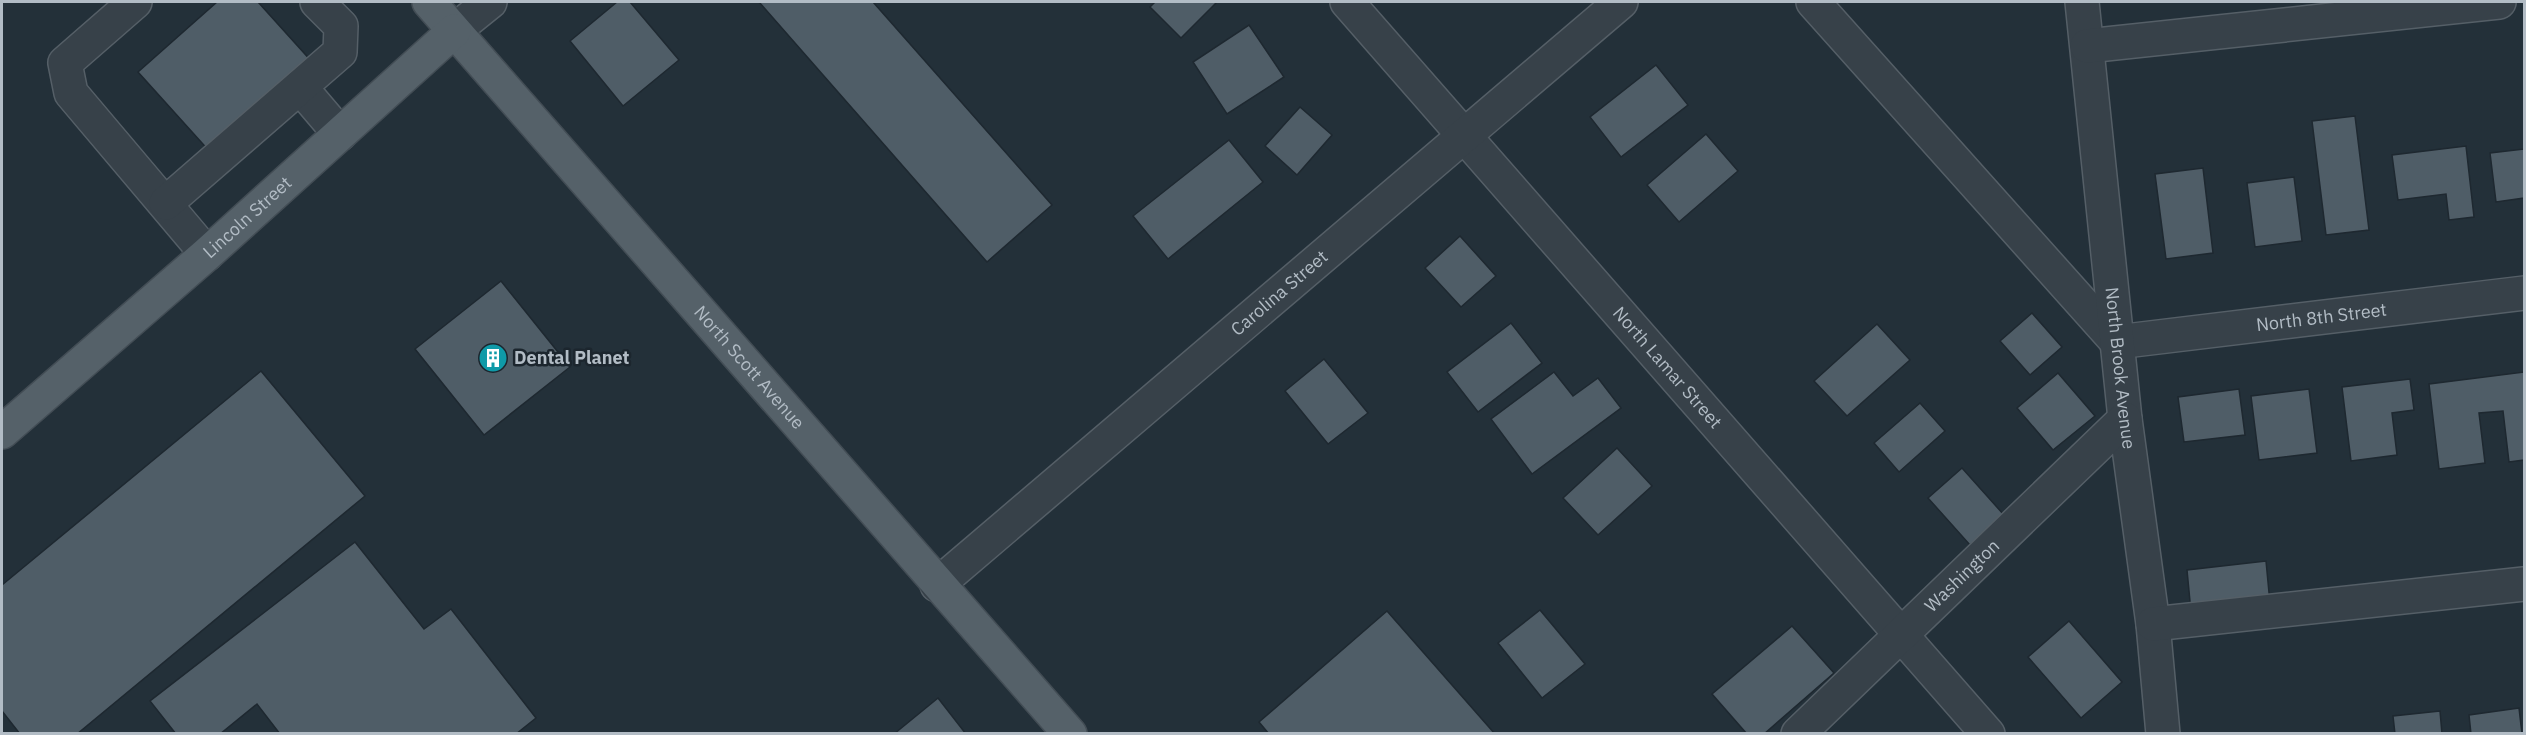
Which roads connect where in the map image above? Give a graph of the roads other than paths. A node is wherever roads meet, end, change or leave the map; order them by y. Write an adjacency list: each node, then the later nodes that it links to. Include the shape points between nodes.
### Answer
1 (135, 2): 15 (street, via 65,63 71,93)
2 (317, 2): 12 (street, via 340,26 340,52)
3 (429, 2): 10 (main road, North Scott Avenue)
4 (490, 2): 10 (street, Lincoln Street)
5 (1347, 2): 14 (street, North Lamar Street)
6 (1621, 2): 14 (street, Carolina Street)
7 (1813, 2): 18 (street)
8 (2082, 2): 11 (street, North Brook Avenue)
9 (2499, 2): 11 (street)
10 (454, 31): 13 (main road, Lincoln Street); 22 (main road, North Scott Avenue)
11 (2087, 46): 18 (street, North Brook Avenue)
12 (300, 87): 13 (street); 15 (street)
13 (340, 134): 16 (main road, Lincoln Street)
14 (1465, 134): 22 (street, Carolina Street); 24 (street, North Lamar Street)
15 (166, 203): 16 (street)
16 (207, 254): 20 (main road, Lincoln Street)
17 (2524, 293): 18 (street, North 8th Street)
18 (2117, 342): 19 (street, North Brook Avenue)
19 (2126, 419): 23 (street, North Brook Avenue); 24 (street, Washington)
20 (2, 432)
21 (2524, 584): 23 (street)
22 (937, 585): 25 (main road, North Scott Avenue)
23 (2153, 624): 28 (street, North Brook Avenue)
24 (1900, 634): 26 (street, Washington); 27 (street, North Lamar Street)
25 (1070, 734)
26 (1798, 734)
27 (1988, 734)
28 (2163, 734)

